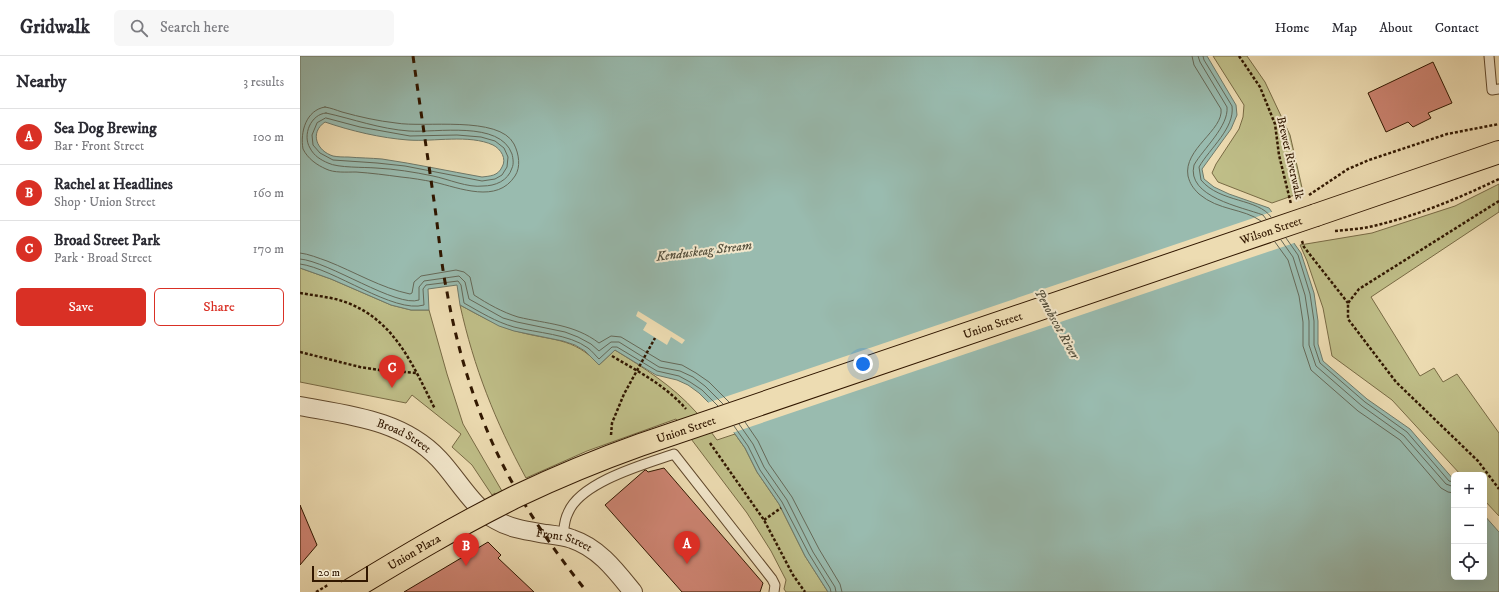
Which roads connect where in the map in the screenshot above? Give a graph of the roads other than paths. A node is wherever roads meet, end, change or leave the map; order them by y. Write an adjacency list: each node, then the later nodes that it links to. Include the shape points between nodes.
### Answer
1 (1489, 56): 2 (lane, via 1492,90)
2 (1499, 89)
3 (1499, 152): 4 (main road, Wilson Street, bridge)
4 (1043, 308): 8 (main road, Union Street, bridge, via 640,445 586,466 473,519)
5 (300, 406): 6 (street, Broad Street, via 377,422 412,437 438,458)
6 (482, 510): 7 (street, Front Street, via 511,527); 8 (street, Union Plaza)
7 (563, 537): 9 (street, Front Street, via 586,545 599,554); 10 (lane, via 568,512 583,494 623,471 674,454 772,580 775,585)
8 (352, 590)
9 (633, 592)
10 (774, 592)

